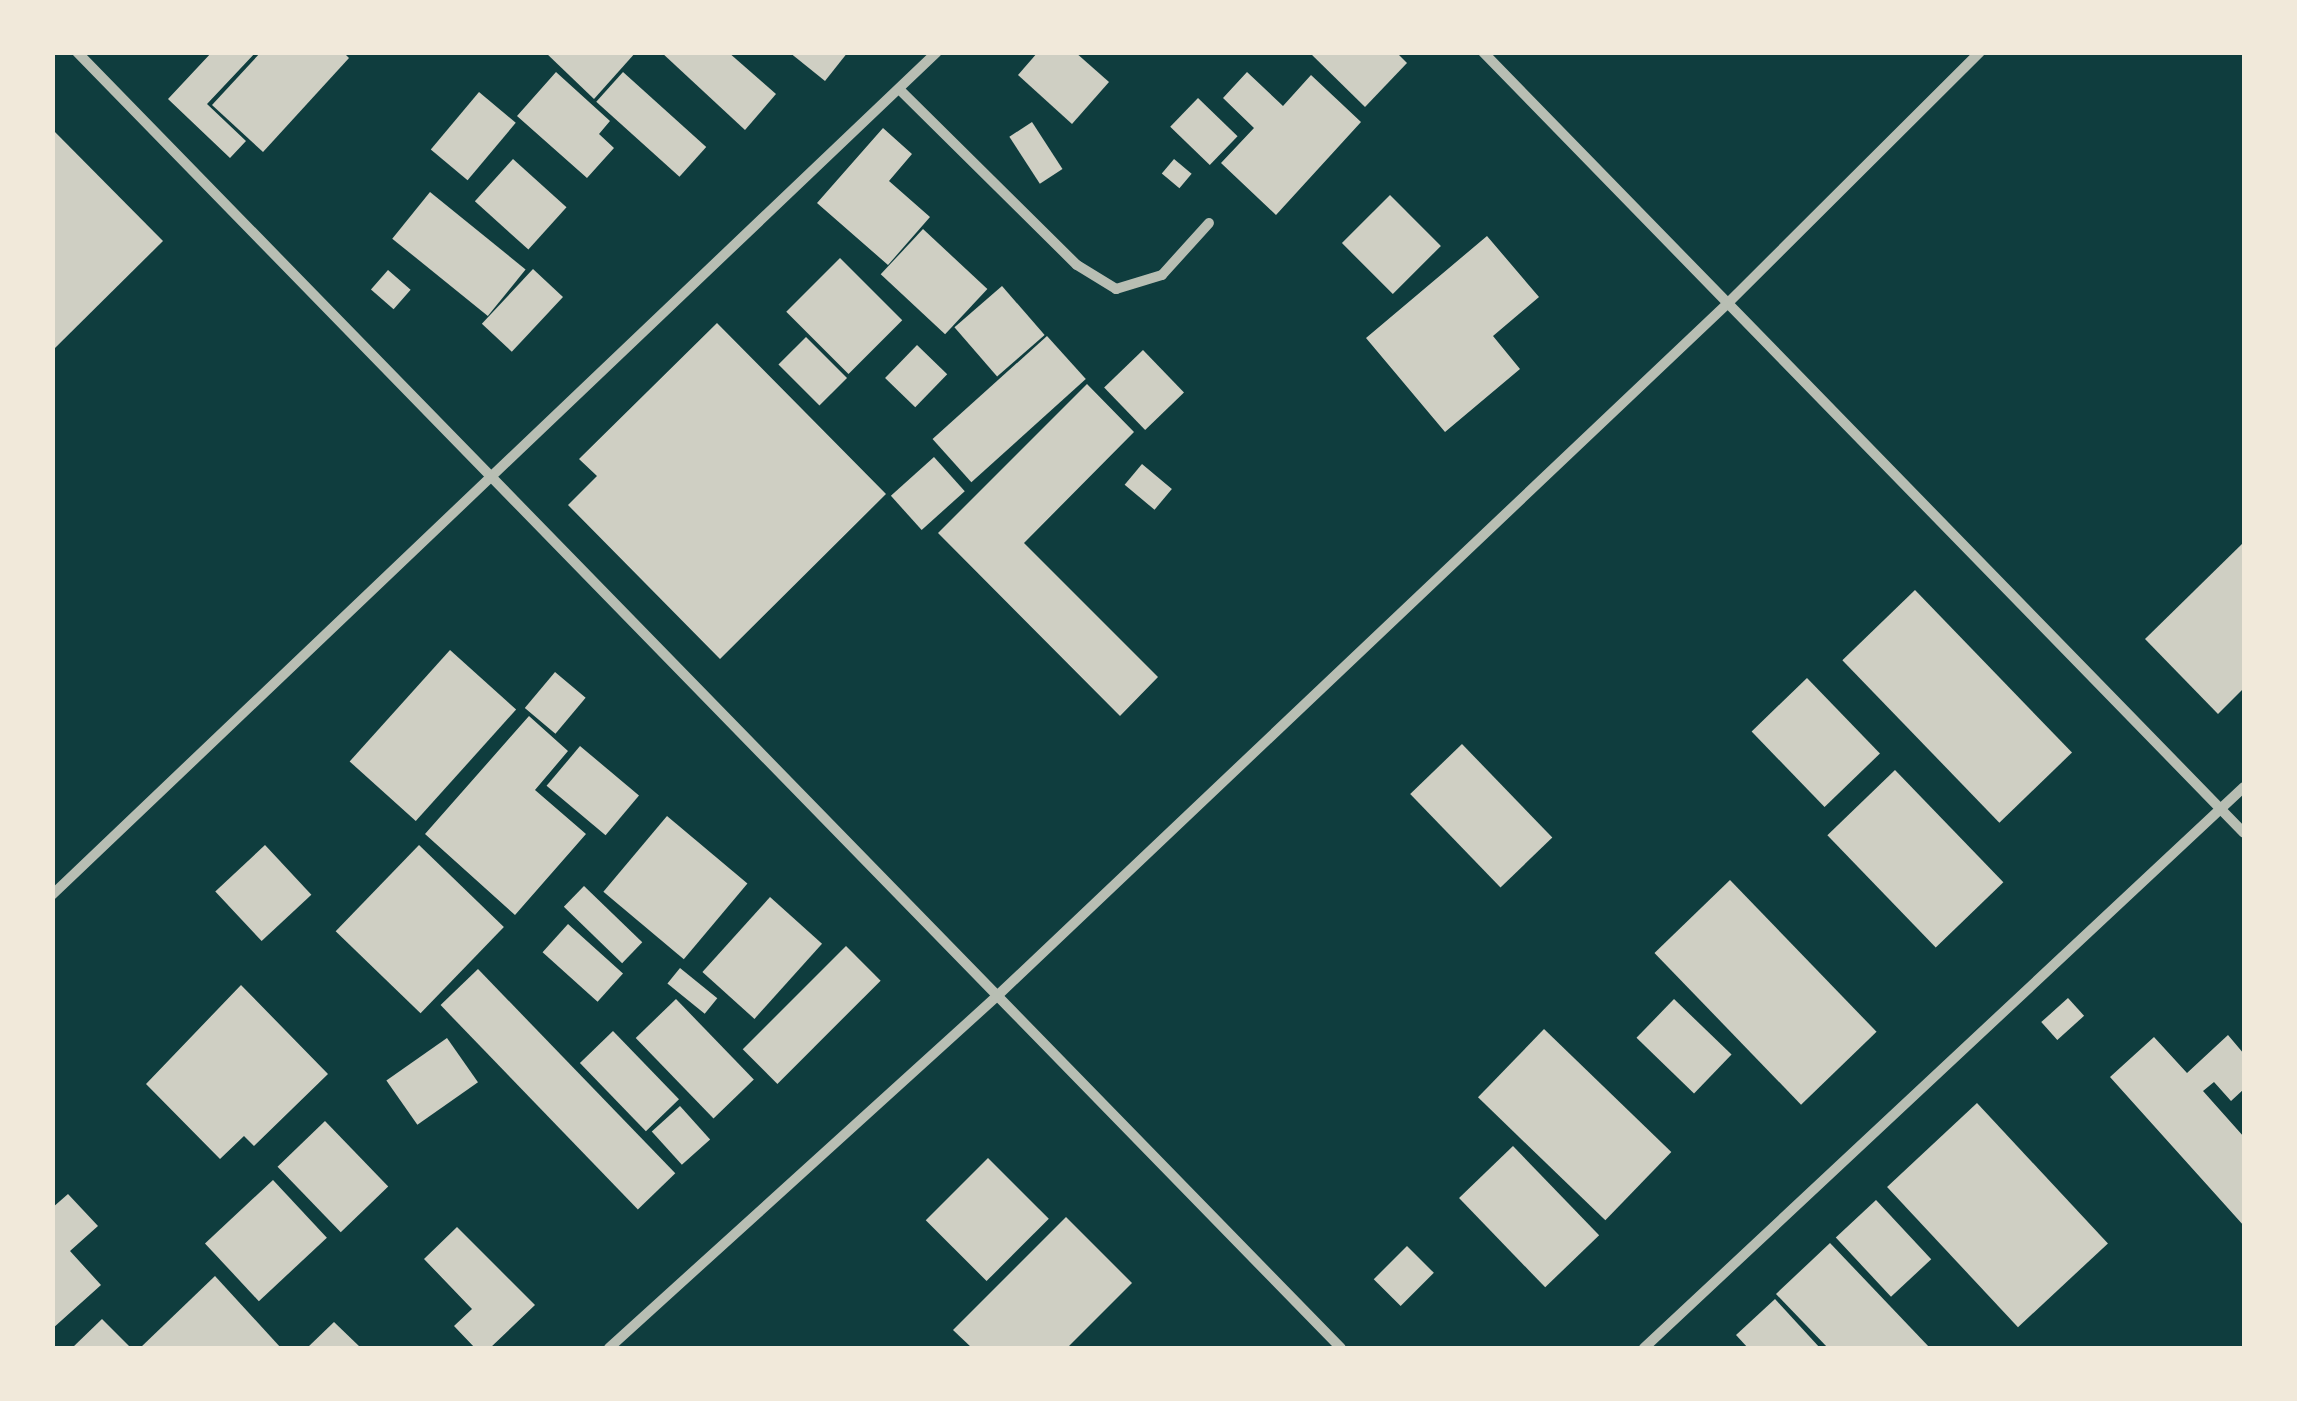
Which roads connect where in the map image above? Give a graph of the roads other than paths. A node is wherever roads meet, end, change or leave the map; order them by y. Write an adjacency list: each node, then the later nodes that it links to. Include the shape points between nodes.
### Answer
1 (77, 52): 8 (street)
2 (936, 52): 5 (street)
3 (1483, 52): 7 (street)
4 (1980, 52): 7 (street)
5 (899, 89): 6 (street, via 1076,265 1116,289 1162,275); 8 (street)
6 (1210, 223)
7 (1726, 305): 10 (street); 13 (street)
8 (496, 477): 12 (street); 13 (street)
9 (2244, 787): 10 (street)
10 (2222, 809): 11 (street); 16 (street)
11 (2244, 832)
12 (52, 895)
13 (996, 997): 14 (street); 15 (street)
14 (609, 1348)
15 (1341, 1348)
16 (1644, 1348)

